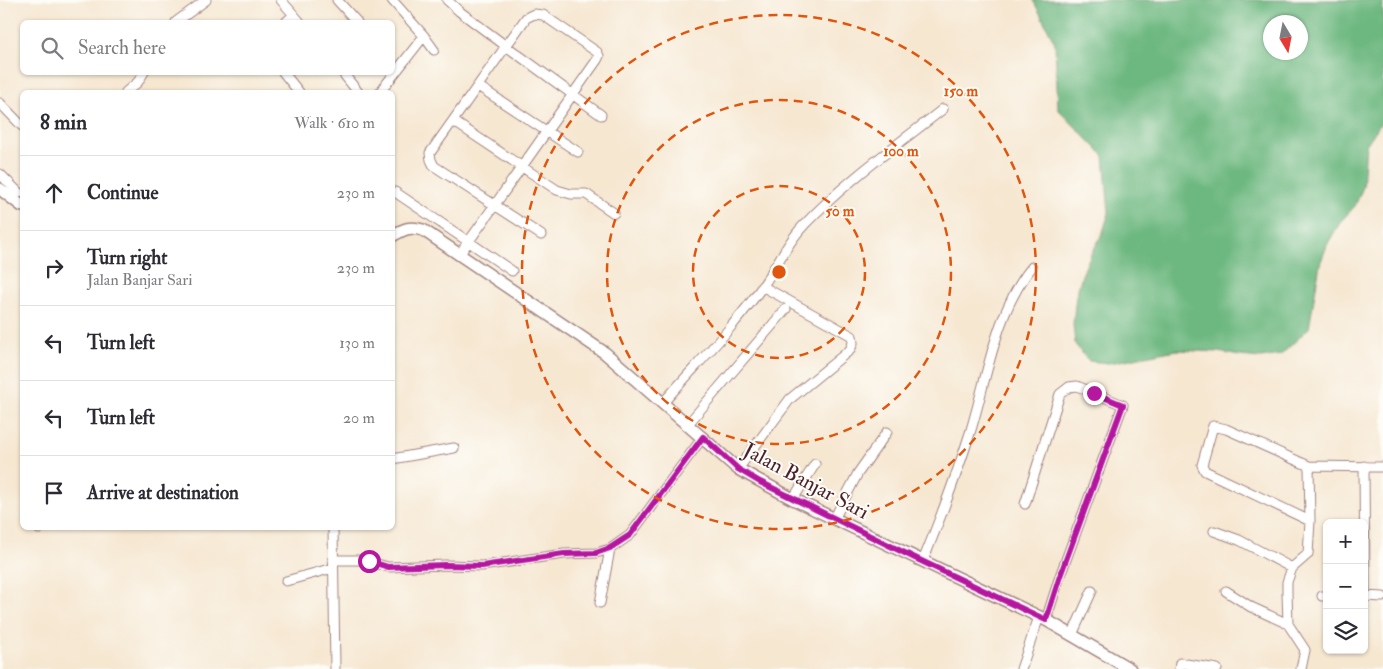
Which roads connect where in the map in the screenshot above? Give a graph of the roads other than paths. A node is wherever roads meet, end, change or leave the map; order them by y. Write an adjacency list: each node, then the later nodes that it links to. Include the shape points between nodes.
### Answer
1 (206, 0): 7 (street)
2 (281, 0): 6 (street)
3 (337, 0): 8 (street)
4 (392, 0): 9 (street)
5 (447, 0): 10 (street)
6 (297, 19)
7 (179, 20)
8 (355, 20)
9 (424, 36): 11 (street); 12 (street)
10 (506, 46): 17 (street); 22 (street); 22 (street, via 526,18 534,14 543,15 597,52 597,60)
11 (434, 50)
12 (395, 66)
13 (142, 75): 18 (street)
14 (285, 75): 19 (street)
15 (344, 75): 20 (street)
16 (390, 75): 21 (street)
17 (478, 86): 26 (street); 28 (street)
18 (128, 90)
19 (297, 90)
20 (356, 90)
21 (381, 90)
22 (573, 95): 25 (street); 28 (street)
23 (0, 103): 27 (street)
24 (943, 109): 43 (street, via 841,190 804,224)
25 (601, 115)
26 (453, 121): 30 (street); 35 (street, via 430,153 434,166)
27 (20, 124)
28 (547, 132): 29 (street); 30 (street)
29 (578, 152)
30 (522, 166): 35 (street); 36 (street, via 557,190 586,194)
31 (0, 174): 34 (street)
32 (0, 189): 34 (street)
33 (395, 192): 39 (street)
34 (19, 196)
35 (495, 204): 38 (street); 39 (street)
36 (614, 213)
37 (395, 234): 40 (street, Jalan Banjar Sari, via 413,227 423,230)
38 (542, 235)
39 (468, 242): 40 (street); 42 (street)
40 (460, 255): 45 (street, Jalan Banjar Sari, via 605,353)
41 (1032, 268): 63 (street, via 1007,309 951,491)
42 (512, 271)
43 (762, 286): 45 (street); 55 (street, via 852,336 853,343 850,350 790,399)
44 (786, 310): 46 (street)
45 (663, 403): 46 (street, Jalan Banjar Sari)
46 (688, 424): 48 (street, Jalan Banjar Sari)
47 (886, 432): 58 (street, via 858,473)
48 (703, 437): 55 (street, Jalan Banjar Sari); 62 (street, via 630,535)
49 (454, 448): 50 (street)
50 (395, 458)
51 (815, 464): 56 (street)
52 (1309, 466): 53 (street); 59 (street); 59 (street, via 1213,426 1202,465 1204,471)
53 (1364, 466): 54 (street); 65 (street)
54 (1383, 467)
55 (738, 469): 56 (street, Jalan Banjar Sari)
56 (792, 499): 58 (street, Jalan Banjar Sari)
57 (1025, 504): 73 (street, via 1060,394 1077,386 1123,405)
58 (834, 519): 63 (street, Jalan Banjar Sari)
59 (1310, 521): 66 (street, via 1308,554)
60 (333, 530): 64 (street)
61 (1214, 531): 66 (street, via 1240,540)
62 (610, 548): 64 (street, via 596,553 564,554 482,566 388,567 363,560); 72 (street)
63 (922, 561): 73 (street, Jalan Banjar Sari)
64 (333, 564): 67 (street); 76 (street)
65 (1365, 564)
66 (1292, 568): 74 (street, via 1288,582)
67 (286, 581)
68 (1092, 591): 75 (street)
69 (1226, 591): 74 (street)
70 (1368, 596): 71 (street)
71 (1383, 597)
72 (600, 603)
73 (1043, 619): 75 (street, Jalan Banjar Sari); 77 (street)
74 (1288, 624): 81 (street, via 1306,650)
75 (1072, 635): 78 (street, Jalan Banjar Sari)
76 (335, 669)
77 (1021, 669)
78 (1130, 669)
79 (1179, 669): 80 (street, via 1180,663)
80 (1217, 669)
81 (1301, 669)

